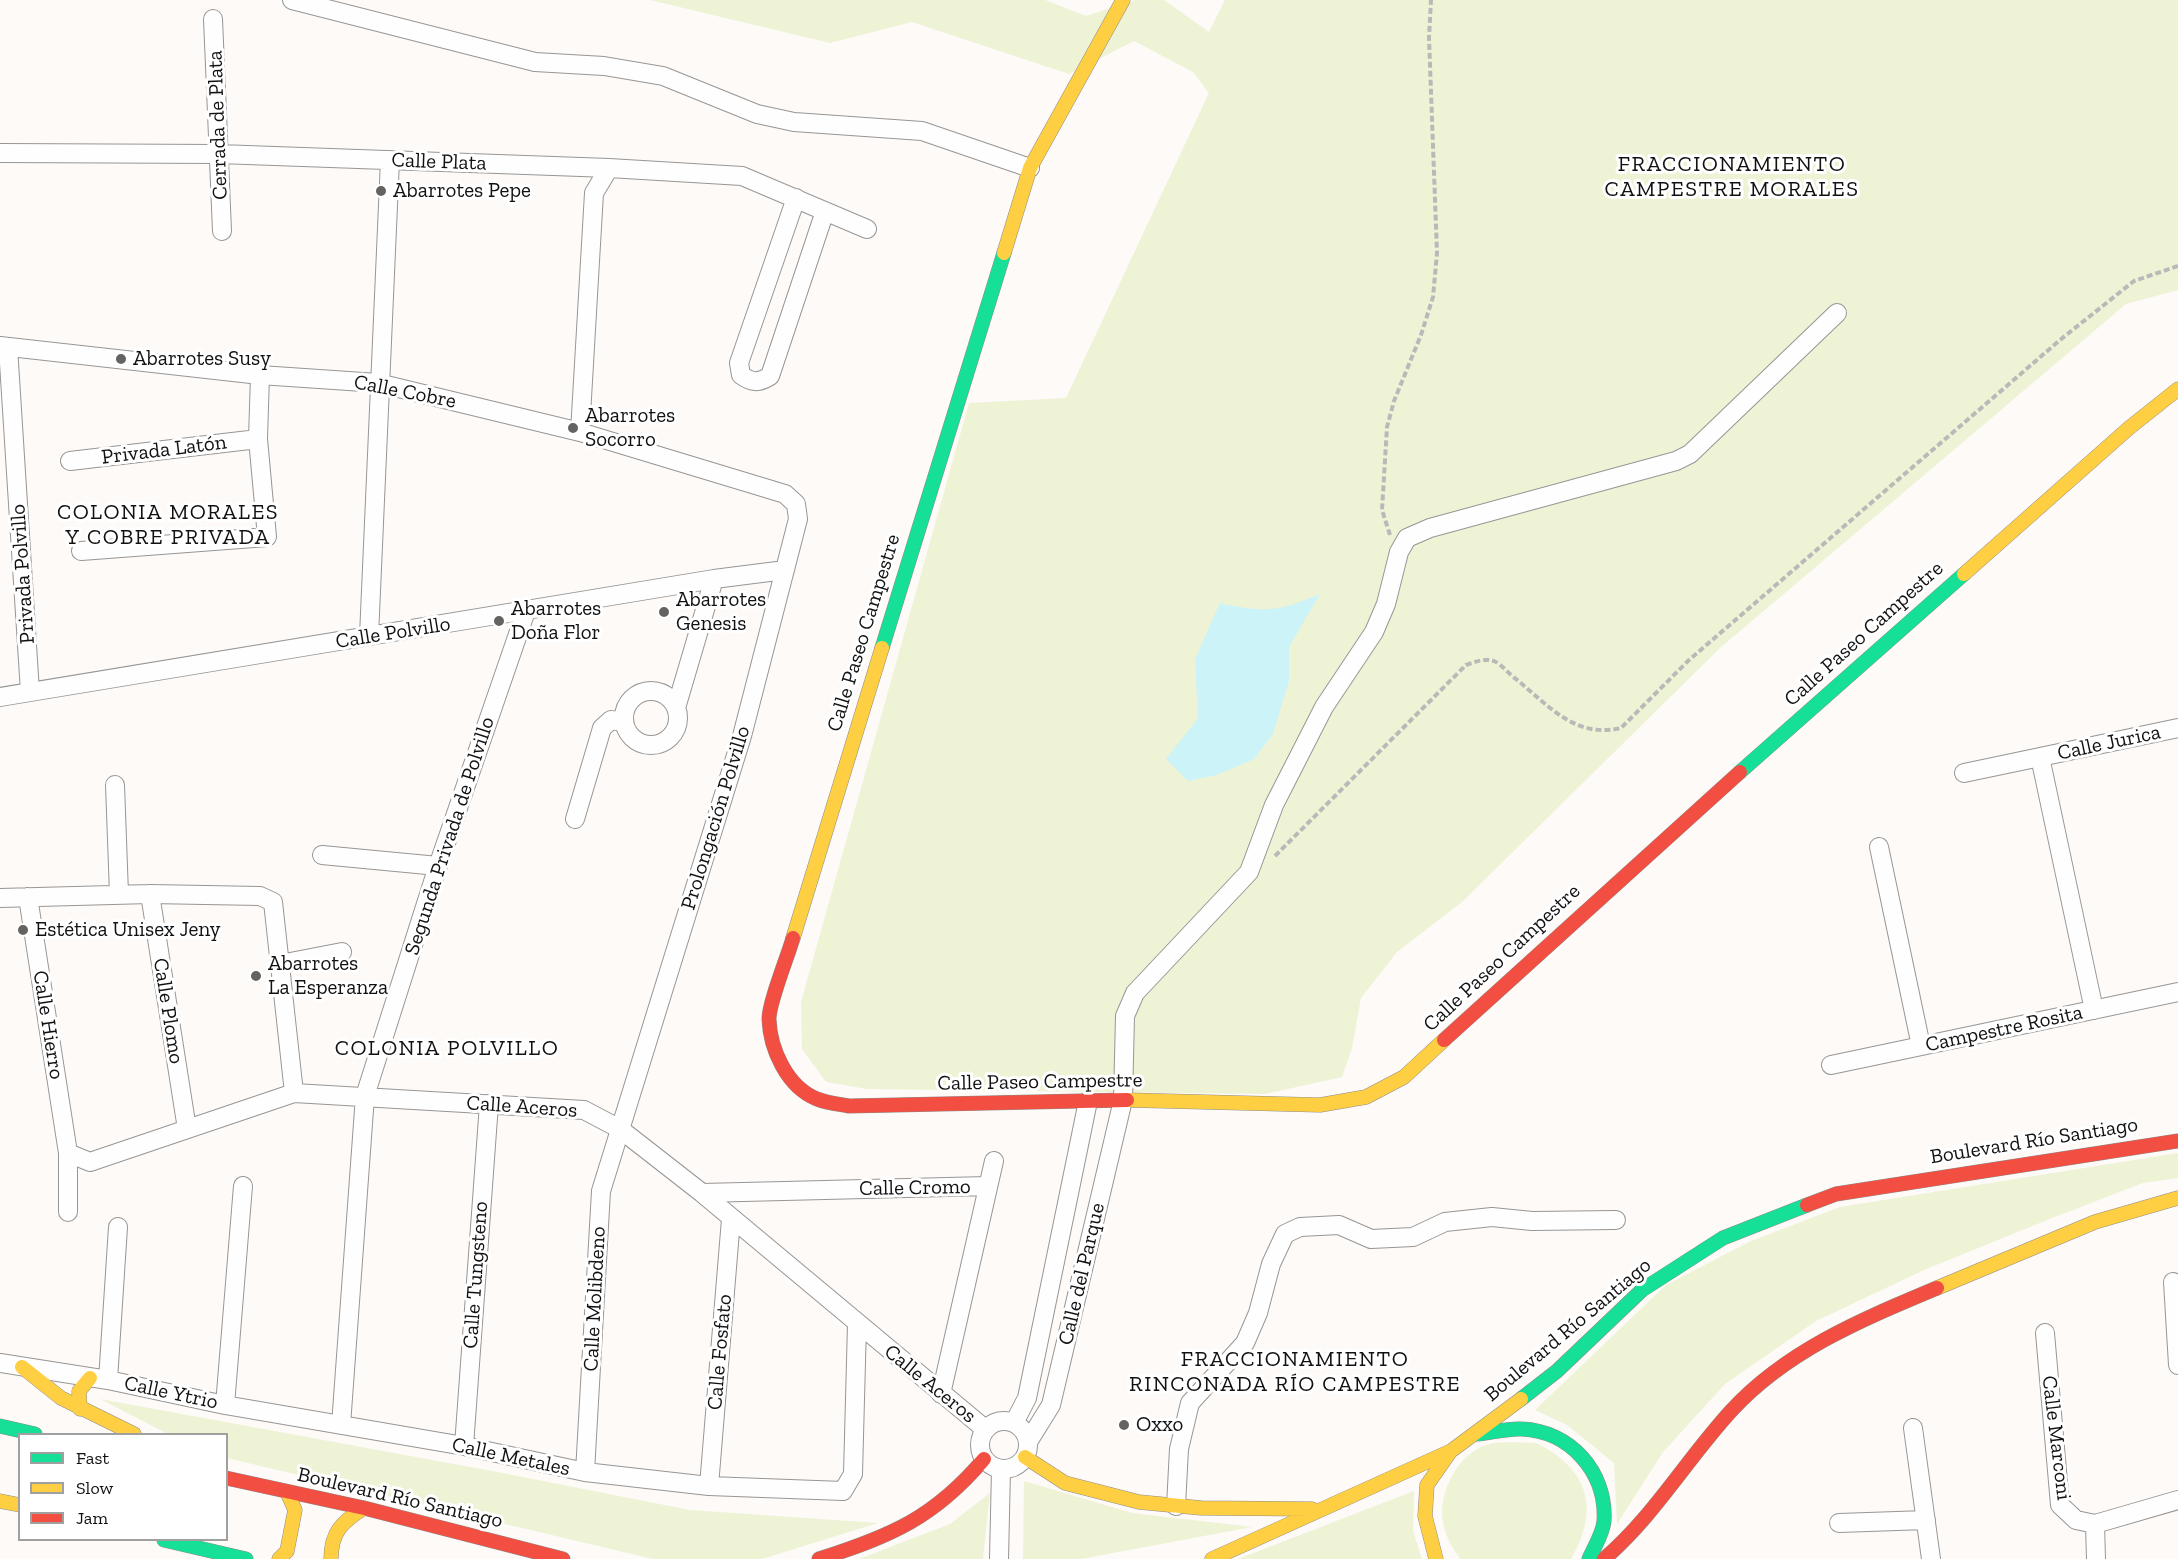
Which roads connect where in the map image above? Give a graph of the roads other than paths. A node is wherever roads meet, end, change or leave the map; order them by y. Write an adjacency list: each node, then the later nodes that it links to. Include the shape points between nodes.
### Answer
1 (292, 0): 9 (street, via 535,62 604,66 663,76 757,114 785,120 922,131)
2 (1124, 0): 9 (main road, Calle Paseo Campestre)
3 (213, 19): 5 (street, Cerrada de Plata)
4 (0, 153): 5 (street, Calle Plata)
5 (219, 154): 6 (street, Calle Plata); 14 (street, Cerrada de Plata)
6 (390, 160): 7 (street, Calle Plata); 18 (street)
7 (566, 167): 8 (street, Calle Plata); 10 (street, via 583,178)
8 (609, 168): 10 (street); 11 (street, Calle Plata, via 742,176)
9 (1030, 168): 54 (main road, Calle Paseo Campestre, via 769,1017 774,1049 789,1079 816,1099 849,1106)
10 (594, 193): 20 (street)
11 (796, 198): 12 (street, Calle Plata); 12 (street, via 739,363 741,375 750,381 770,376)
12 (825, 211): 13 (street, Calle Plata)
13 (867, 229)
14 (222, 231)
15 (1838, 314): 53 (street, Calle del Parque, via 1690,454 1430,528 1407,538 1374,632 1324,707 1274,805 1249,872 1136,993 1125,1016)
16 (4, 347): 17 (street, Calle Cobre); 29 (street, Privada Polvillo)
17 (260, 375): 18 (street, Calle Cobre); 21 (street)
18 (378, 383): 20 (street, Calle Cobre); 28 (street)
19 (2178, 389): 53 (main road, Calle Paseo Campestre, via 1669,835 1404,1077 1366,1097 1320,1105)
20 (580, 432): 23 (street, Calle Cobre, via 785,494)
21 (258, 439): 22 (street, Privada Latón); 24 (street, via 267,537)
22 (70, 461)
23 (796, 504): 25 (street, Prolongación Polvillo, via 798,519)
24 (81, 551)
25 (785, 570): 26 (street, Calle Polvillo); 57 (street, Prolongación Polvillo, via 742,736)
26 (714, 579): 27 (street, Calle Polvillo); 31 (street)
27 (526, 611): 28 (street, Calle Polvillo); 40 (street, Segunda Privada de Polvillo)
28 (369, 636): 29 (street, Calle Polvillo)
29 (30, 692): 30 (street, Calle Polvillo)
30 (0, 697)
31 (676, 708): 32 (street, via 664,694 638,693 626,705); 32 (street, via 676,727 656,744 637,742)
32 (623, 722): 37 (street, via 611,720 602,728)
33 (2178, 728): 34 (street, Calle Jurica)
34 (2040, 757): 35 (street, Calle Jurica); 48 (street)
35 (1964, 773)
36 (115, 784): 41 (street)
37 (575, 819)
38 (1880, 847): 49 (street)
39 (322, 855): 40 (street)
40 (438, 866): 52 (street, Segunda Privada de Polvillo)
41 (119, 894): 42 (street); 43 (street)
42 (150, 894): 46 (street, via 260,896 273,902); 56 (street, Calle Plomo)
43 (28, 897): 44 (street); 59 (street, Calle Hierro)
44 (0, 898)
45 (342, 952): 46 (street)
46 (280, 964): 51 (street)
47 (2178, 992): 48 (street, Campestre Rosita)
48 (2094, 1010): 49 (street, Campestre Rosita)
49 (1921, 1046): 50 (street, Campestre Rosita)
50 (1831, 1065)
51 (294, 1093): 52 (street, Calle Aceros); 56 (street, Calle Aceros)
52 (365, 1096): 55 (street, Calle Aceros); 85 (street)
53 (1124, 1100): 54 (main road, Calle Paseo Campestre); 72 (street, Calle del Parque)
54 (1088, 1101): 71 (street, Calle del Parque)
55 (489, 1104): 57 (street, Calle Aceros, via 584,1110); 92 (street, Calle Tungsteno)
56 (187, 1129): 59 (street, Calle Aceros, via 90,1162)
57 (620, 1129): 63 (street, Calle Aceros); 97 (street, Calle Molibdeno, via 601,1191)
58 (2178, 1141): 91 (main road, Boulevard Río Santiago, via 1836,1194 1723,1238 1642,1290 1557,1371)
59 (68, 1153): 65 (street, Calle Hierro)
60 (994, 1161): 62 (street)
61 (243, 1186): 82 (street)
62 (988, 1186): 63 (street, Calle Cromo); 81 (street, Calle Cromo)
63 (702, 1193): 67 (street, Calle Aceros)
64 (2178, 1198): 69 (main road)
65 (68, 1212)
66 (2166, 1216): 69 (main road)
67 (731, 1219): 74 (street, Calle Aceros); 99 (street, Calle Fosfato)
68 (1616, 1220): 104 (street, via 1532,1221 1492,1217 1445,1222 1413,1238 1371,1239 1339,1225 1300,1227 1285,1234 1245,1343 1190,1403 1179,1449)
69 (2095, 1222): 120 (main road, via 1873,1315 1797,1354 1732,1410 1654,1508)
70 (118, 1227): 80 (street)
71 (1060, 1238): 72 (street); 84 (street, Calle del Parque, via 1027,1398)
72 (1088, 1244): 93 (street, Calle del Parque, via 1051,1405)
73 (2173, 1282): 77 (street)
74 (856, 1324): 81 (street, Calle Aceros); 99 (street, Calle Metales, via 853,1474 843,1491)
75 (2045, 1333): 109 (street, Calle Marconi, via 2060,1505 2076,1520)
76 (0, 1363): 78 (street, Calle Ytrio)
77 (2178, 1365)
78 (22, 1367): 79 (street, Calle Ytrio); 83 (main road, via 40,1384)
79 (90, 1378): 80 (street, Calle Ytrio); 83 (main road, via 80,1385)
80 (108, 1380): 82 (street, Calle Ytrio)
81 (941, 1394): 88 (street, Calle Aceros)
82 (225, 1405): 85 (street, Calle Ytrio)
83 (80, 1409): 90 (main road)
84 (1014, 1423): 88 (street, via 999,1421); 93 (street, via 1021,1428)
85 (341, 1425): 92 (street, Calle Metales)
86 (0, 1426): 89 (main road)
87 (1913, 1428): 107 (street)
88 (985, 1430): 95 (street, via 980,1444)
89 (31, 1433)
90 (132, 1433)
91 (1476, 1434): 94 (main road, Boulevard Río Santiago); 119 (main road, via 1522,1429 1572,1446 1592,1466 1601,1487 1604,1522)
92 (464, 1446): 97 (street, Calle Metales)
93 (1026, 1450): 96 (street, via 1018,1464); 104 (main road, via 1065,1483 1139,1502)
94 (1451, 1451): 106 (main road, Boulevard Río Santiago); 118 (main road, via 1427,1485 1425,1516)
95 (984, 1459): 96 (street); 116 (main road, via 950,1497 914,1524)
96 (1001, 1469): 111 (street)
97 (585, 1472): 99 (street, Calle Metales)
98 (228, 1478): 100 (main road, Boulevard Río Santiago)
99 (709, 1486)
100 (287, 1492): 105 (main road, Boulevard Río Santiago); 113 (main road, via 295,1510 287,1551)
101 (2178, 1500): 109 (street)
102 (0, 1501): 103 (main road)
103 (18, 1505)
104 (1176, 1506): 106 (main road)
105 (364, 1508): 114 (main road, via 339,1524 330,1542); 115 (main road, Boulevard Río Santiago)
106 (1323, 1509): 117 (main road, Boulevard Río Santiago)
107 (1926, 1520): 108 (street); 121 (street)
108 (1839, 1523)
109 (2095, 1524): 122 (street)
110 (172, 1541): 112 (main road)
111 (999, 1557)
112 (246, 1559)
113 (279, 1559)
114 (331, 1559)
115 (563, 1559)
116 (819, 1559)
117 (1212, 1559)
118 (1436, 1559)
119 (1589, 1559)
120 (1604, 1559)
121 (1931, 1559)
122 (2096, 1559)

